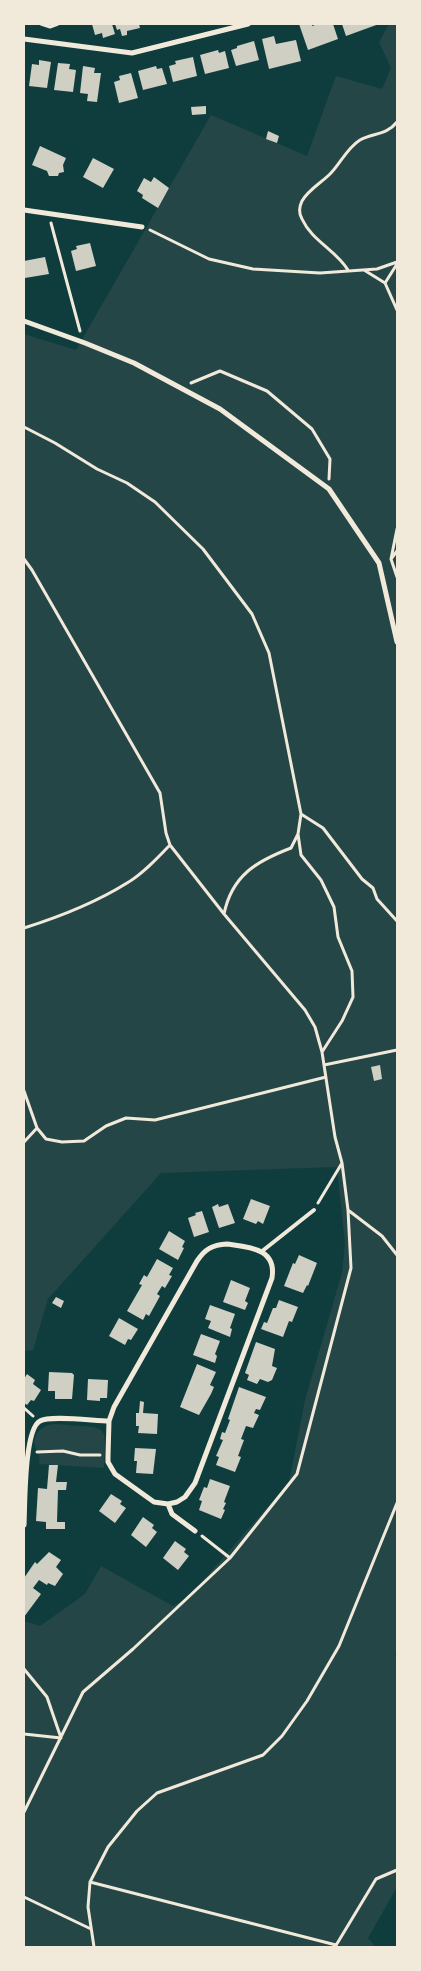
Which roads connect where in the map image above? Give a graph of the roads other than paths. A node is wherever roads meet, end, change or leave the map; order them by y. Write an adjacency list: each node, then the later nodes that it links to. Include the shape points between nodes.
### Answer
1 (248, 24): 2 (street, via 132,53)
2 (24, 39)
3 (24, 210): 4 (street)
4 (142, 227)
5 (24, 321): 6 (street, via 134,363 220,409 329,489 379,563)
6 (397, 642)
7 (314, 1210): 8 (lane)
8 (261, 1252): 9 (street, via 255,1248 227,1244 214,1245 203,1253); 10 (street, via 270,1261 273,1272 259,1314 195,1483 185,1497)
9 (109, 1421): 10 (street, via 108,1456 111,1467 123,1481 154,1502); 11 (street, via 40,1421 31,1433 28,1452)
10 (168, 1504): 12 (street, via 172,1514)
11 (24, 1525)
12 (195, 1532)

